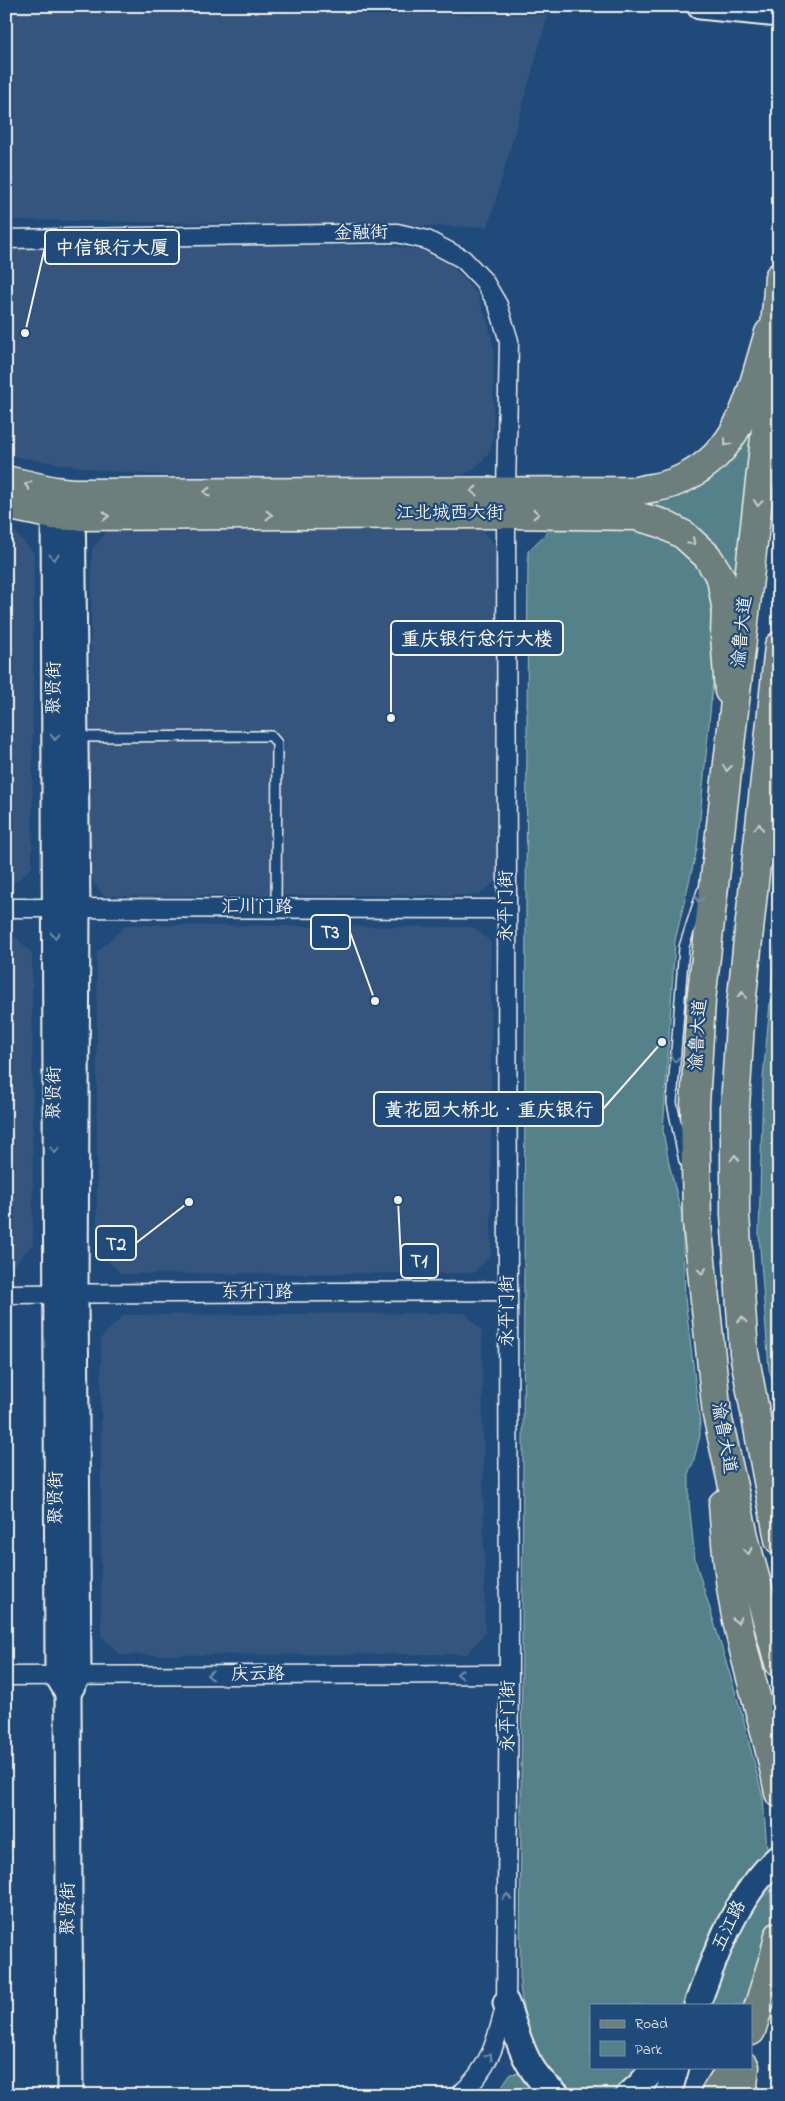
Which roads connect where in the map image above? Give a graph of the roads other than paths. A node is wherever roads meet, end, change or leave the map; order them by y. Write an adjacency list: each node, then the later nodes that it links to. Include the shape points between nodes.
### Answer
1 (700, 6): 2 (street)
2 (779, 14)
3 (6, 239): 7 (street, 金融街, via 396,234 427,240 463,259 484,281 498,305 509,341)
4 (779, 277): 5 (main road, 渝鲁大道)
5 (759, 401): 7 (main road, 江北城西大街, one-way to 7, via 719,454 674,482 637,491); 11 (main road, 渝鲁大道, one-way to 11)
6 (6, 480): 8 (main road, 江北城西大街, one-way to 6)
7 (506, 503): 8 (main road, 江北城西大街); 11 (main road, 江北城西大街, one-way to 11, via 636,516 661,522 684,535 707,556 721,578 726,606); 19 (street, 永平门街)
8 (63, 504): 9 (main road, 江北城西大街); 12 (street, 聚贤街); 17 (street, 聚贤街, one-way to 17)
9 (6, 505)
10 (779, 646): 15 (main road, 渝鲁大道, one-way to 10)
11 (732, 728): 13 (main road, 渝鲁大道, one-way to 13)
12 (75, 737): 17 (street, 聚贤街); 18 (lane, via 271,736 277,743)
13 (720, 836): 20 (main road, 渝鲁大道, via 700,1020 695,1105); 20 (lane, one-way to 20, via 684,947 672,1103)
14 (779, 841): 15 (lane)
15 (752, 893): 24 (main road, 渝鲁大道, one-way to 15, via 735,1214 735,1106)
16 (6, 908): 17 (street, 汇川门路)
17 (66, 908): 18 (street, 汇川门路); 23 (street, 聚贤街)
18 (276, 908): 19 (street, 汇川门路)
19 (507, 909): 21 (street, 永平门街)
20 (697, 1222): 25 (main road, 渝鲁大道, one-way to 25)
21 (508, 1291): 23 (street, 东升门路); 29 (street, 永平门街)
22 (6, 1294): 23 (street, 东升门路)
23 (65, 1294): 31 (street, 聚贤街)
24 (744, 1353): 26 (main road); 27 (main road, 渝鲁大道)
25 (717, 1415): 28 (main road, 渝鲁大道, one-way to 28, via 746,1545); 32 (main road, one-way to 32, via 731,1593)
26 (779, 1448)
27 (779, 1540)
28 (779, 1663)
29 (509, 1674): 31 (street, 庆云路, one-way to 31); 35 (street, 永平门街, one-way to 29)
30 (6, 1676): 31 (street, 庆云路)
31 (68, 1682): 42 (street, 聚贤街)
32 (779, 1793)
33 (779, 1857): 36 (street, 五江路, via 746,1894 730,1924)
34 (779, 1936): 37 (main road)
35 (506, 2003): 43 (street, 永平门街, one-way to 35, via 474,2082 495,2046); 44 (street, via 535,2076)
36 (697, 2004)
37 (752, 2032)
38 (654, 2068): 45 (street)
39 (676, 2068): 46 (street)
40 (731, 2068): 47 (main road)
41 (745, 2068): 48 (main road)
42 (70, 2095)
43 (460, 2095)
44 (557, 2095)
45 (629, 2095)
46 (668, 2095)
47 (714, 2095)
48 (742, 2095)

